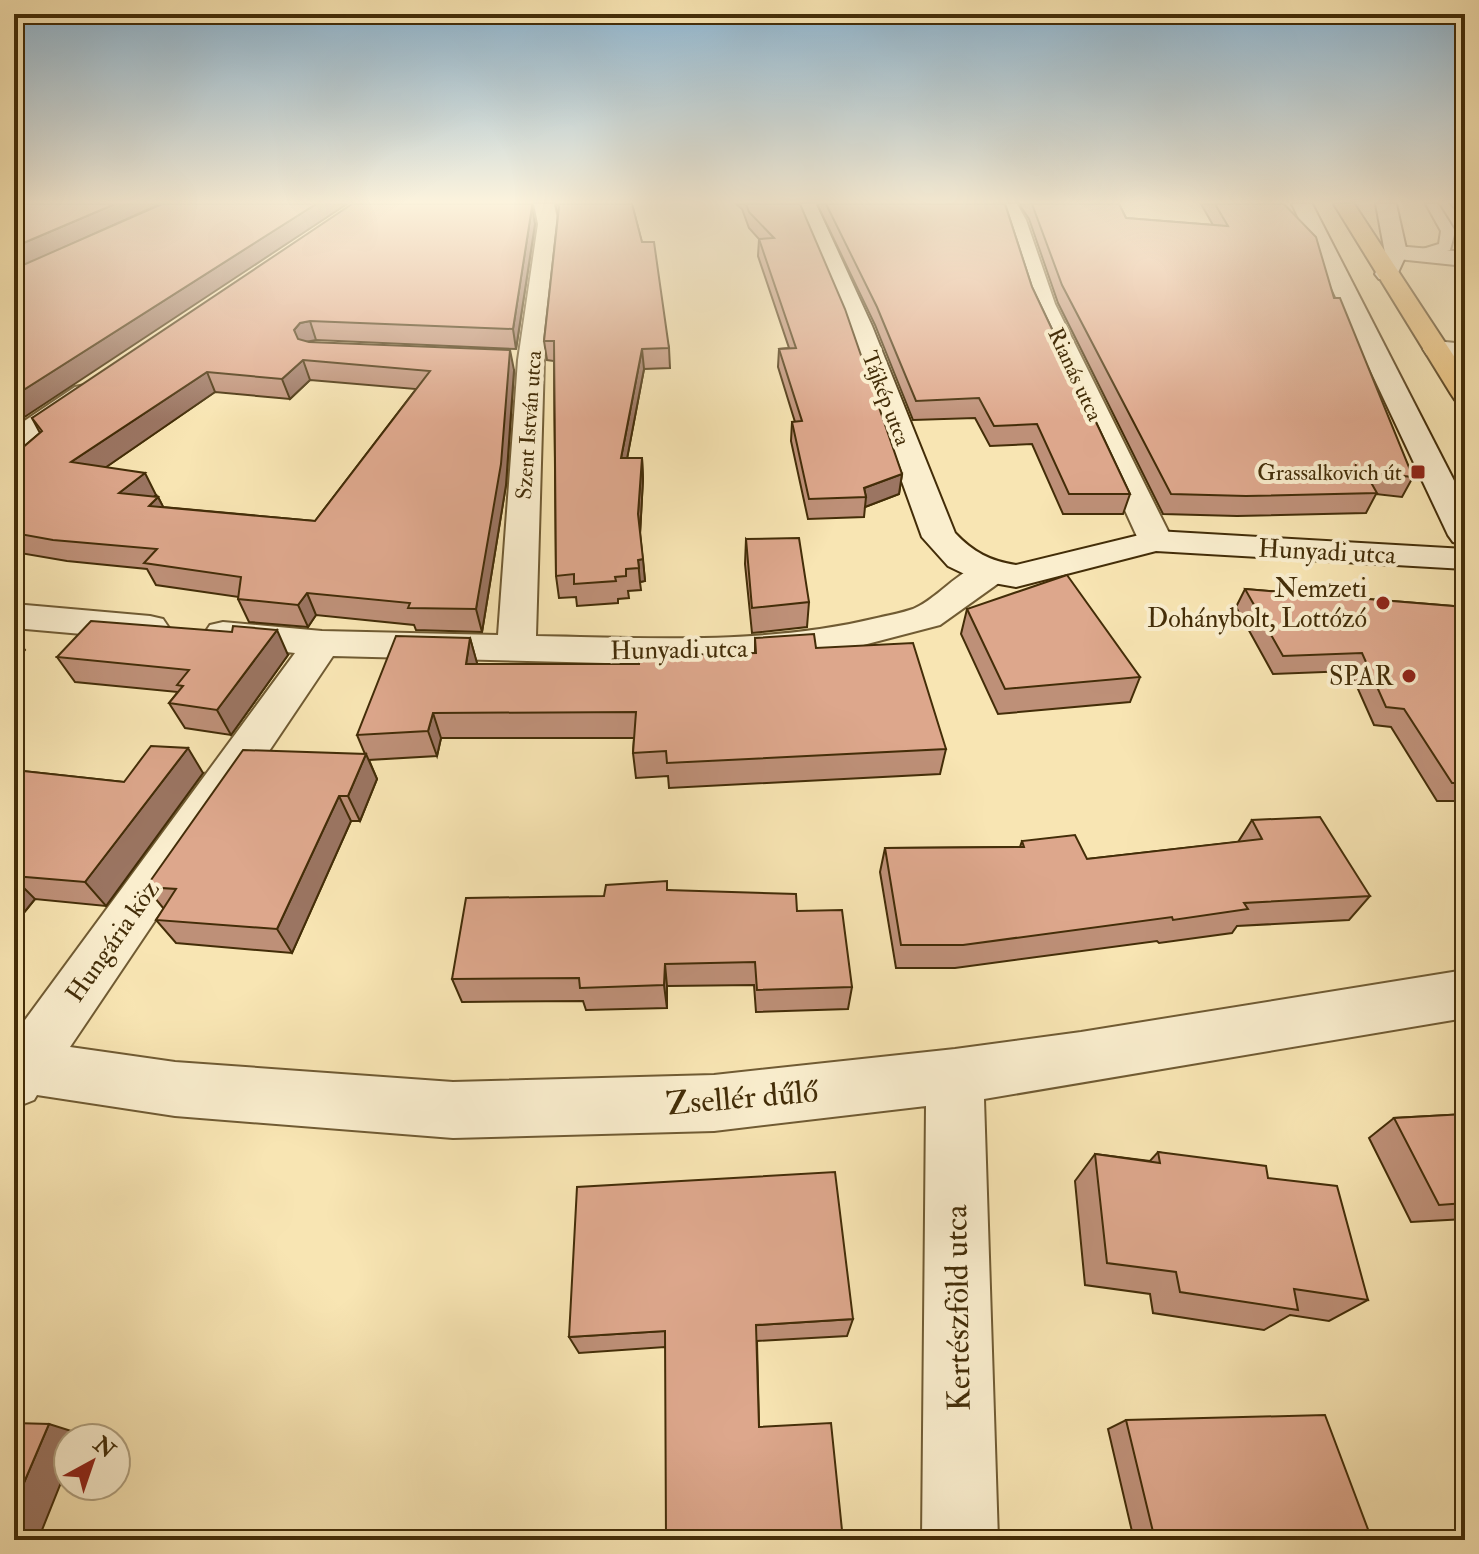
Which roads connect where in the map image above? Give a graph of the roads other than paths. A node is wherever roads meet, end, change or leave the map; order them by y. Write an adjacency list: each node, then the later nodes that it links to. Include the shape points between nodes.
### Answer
1 (541, 277): 9 (street, Szent István utca)
2 (838, 277): 16 (street, Tájkép utca, via 939,537 960,559)
3 (1034, 277): 14 (street, Rianás utca)
4 (1338, 277): 13 (street)
5 (1406, 277): 6 (main road)
6 (1436, 349): 7 (street); 11 (main road)
7 (1465, 352)
8 (501, 358): 9 (street)
9 (531, 360): 19 (street, Szent István utca)
10 (105, 380): 12 (street)
11 (1465, 394)
12 (14, 442)
13 (1465, 535)
14 (1156, 541): 15 (street, Hunyadi utca); 16 (street, Hunyadi utca, via 1016,576)
15 (1465, 559)
16 (990, 572): 19 (street, Hunyadi utca, via 927,617 825,643 683,652)
17 (14, 616): 18 (street, Hunyadi utca)
18 (322, 643): 19 (street, Hunyadi utca); 21 (street, Hungária köz)
19 (516, 648)
20 (1465, 994): 22 (street, Zsellér dűlő)
21 (17, 1071): 22 (street, Zsellér dűlő, via 453,1110 714,1103)
22 (955, 1076): 23 (street, Kertészföld utca)
23 (960, 1540)

